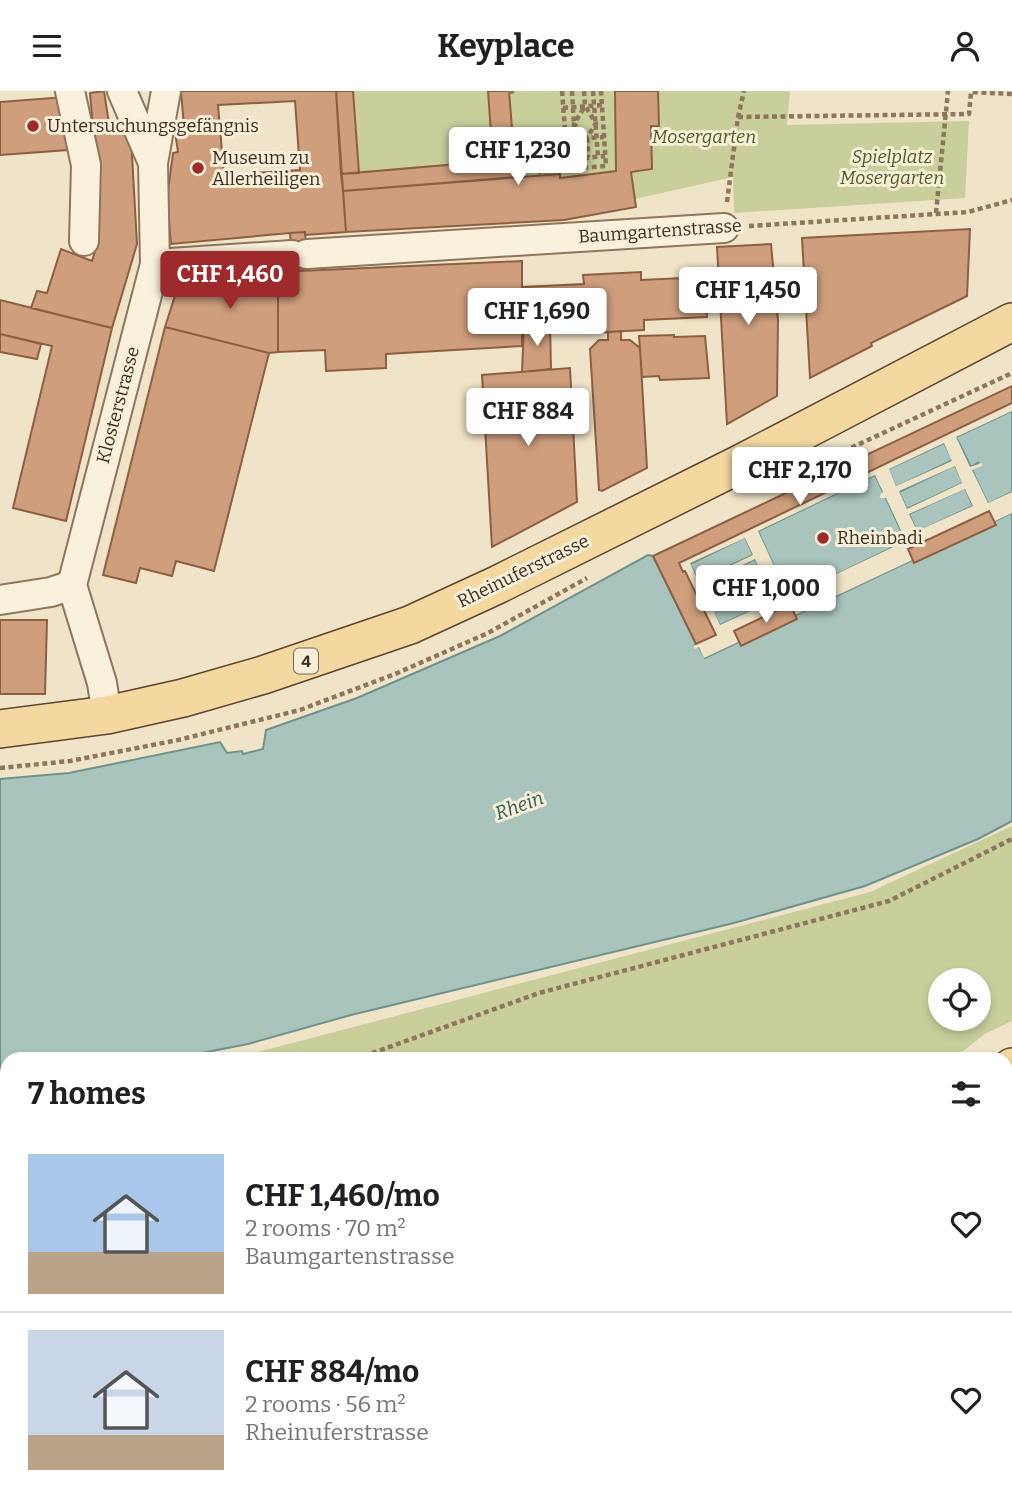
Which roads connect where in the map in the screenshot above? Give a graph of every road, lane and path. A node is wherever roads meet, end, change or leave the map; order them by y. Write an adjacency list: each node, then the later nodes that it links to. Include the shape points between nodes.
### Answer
1 (70, 91): 39 (street, via 86,165)
2 (122, 91): 33 (street)
3 (166, 91): 33 (street, Klosterstrasse)
4 (562, 91): 16 (path)
5 (572, 91): 15 (path)
6 (583, 91): 14 (path)
7 (593, 91): 12 (path)
8 (601, 91): 13 (path)
9 (744, 91): 18 (path)
10 (948, 91): 17 (path)
11 (1012, 95): 17 (path, via 971,92 969,114)
12 (595, 105): 13 (path); 14 (path); 20 (path)
13 (601, 105): 19 (path)
14 (585, 106): 15 (path); 20 (path); 21 (path)
15 (573, 107): 16 (path); 21 (path)
16 (564, 108): 22 (path)
17 (946, 114): 18 (path); 37 (path)
18 (738, 117): 38 (path)
19 (603, 122): 20 (path); 24 (path)
20 (596, 123): 23 (path); 25 (path)
21 (574, 124): 22 (path); 25 (path); 27 (path)
22 (565, 125): 26 (path)
23 (597, 137): 24 (path); 25 (path); 28 (path)
24 (604, 137): 29 (path)
25 (587, 138): 27 (path); 30 (path)
26 (566, 139): 27 (path); 32 (path)
27 (575, 139): 31 (path)
28 (598, 156): 29 (path); 30 (path)
29 (606, 156): 35 (path, via 606,166)
30 (588, 157): 31 (path)
31 (576, 159): 32 (path)
32 (567, 160): 35 (path)
33 (153, 163): 40 (street, Klosterstrasse)
34 (540, 168): 35 (path, via 540,172)
35 (568, 169)
36 (1012, 200): 37 (path, Baumgartenstrasse, via 968,212)
37 (936, 213): 38 (path, Baumgartenstrasse)
38 (724, 228): 40 (street, Baumgartenstrasse)
39 (84, 241)
40 (155, 264): 42 (street, Klosterstrasse)
41 (1012, 322): 44 (main road, Rheinuferstrasse / 4, via 740,464 410,625 263,675)
42 (72, 585): 43 (street); 44 (street)
43 (0, 600)
44 (107, 715): 45 (main road, Rheinuferstrasse / 4)
45 (0, 729)
46 (1012, 839): 47 (path, via 889,901 539,993)
47 (375, 1052)

